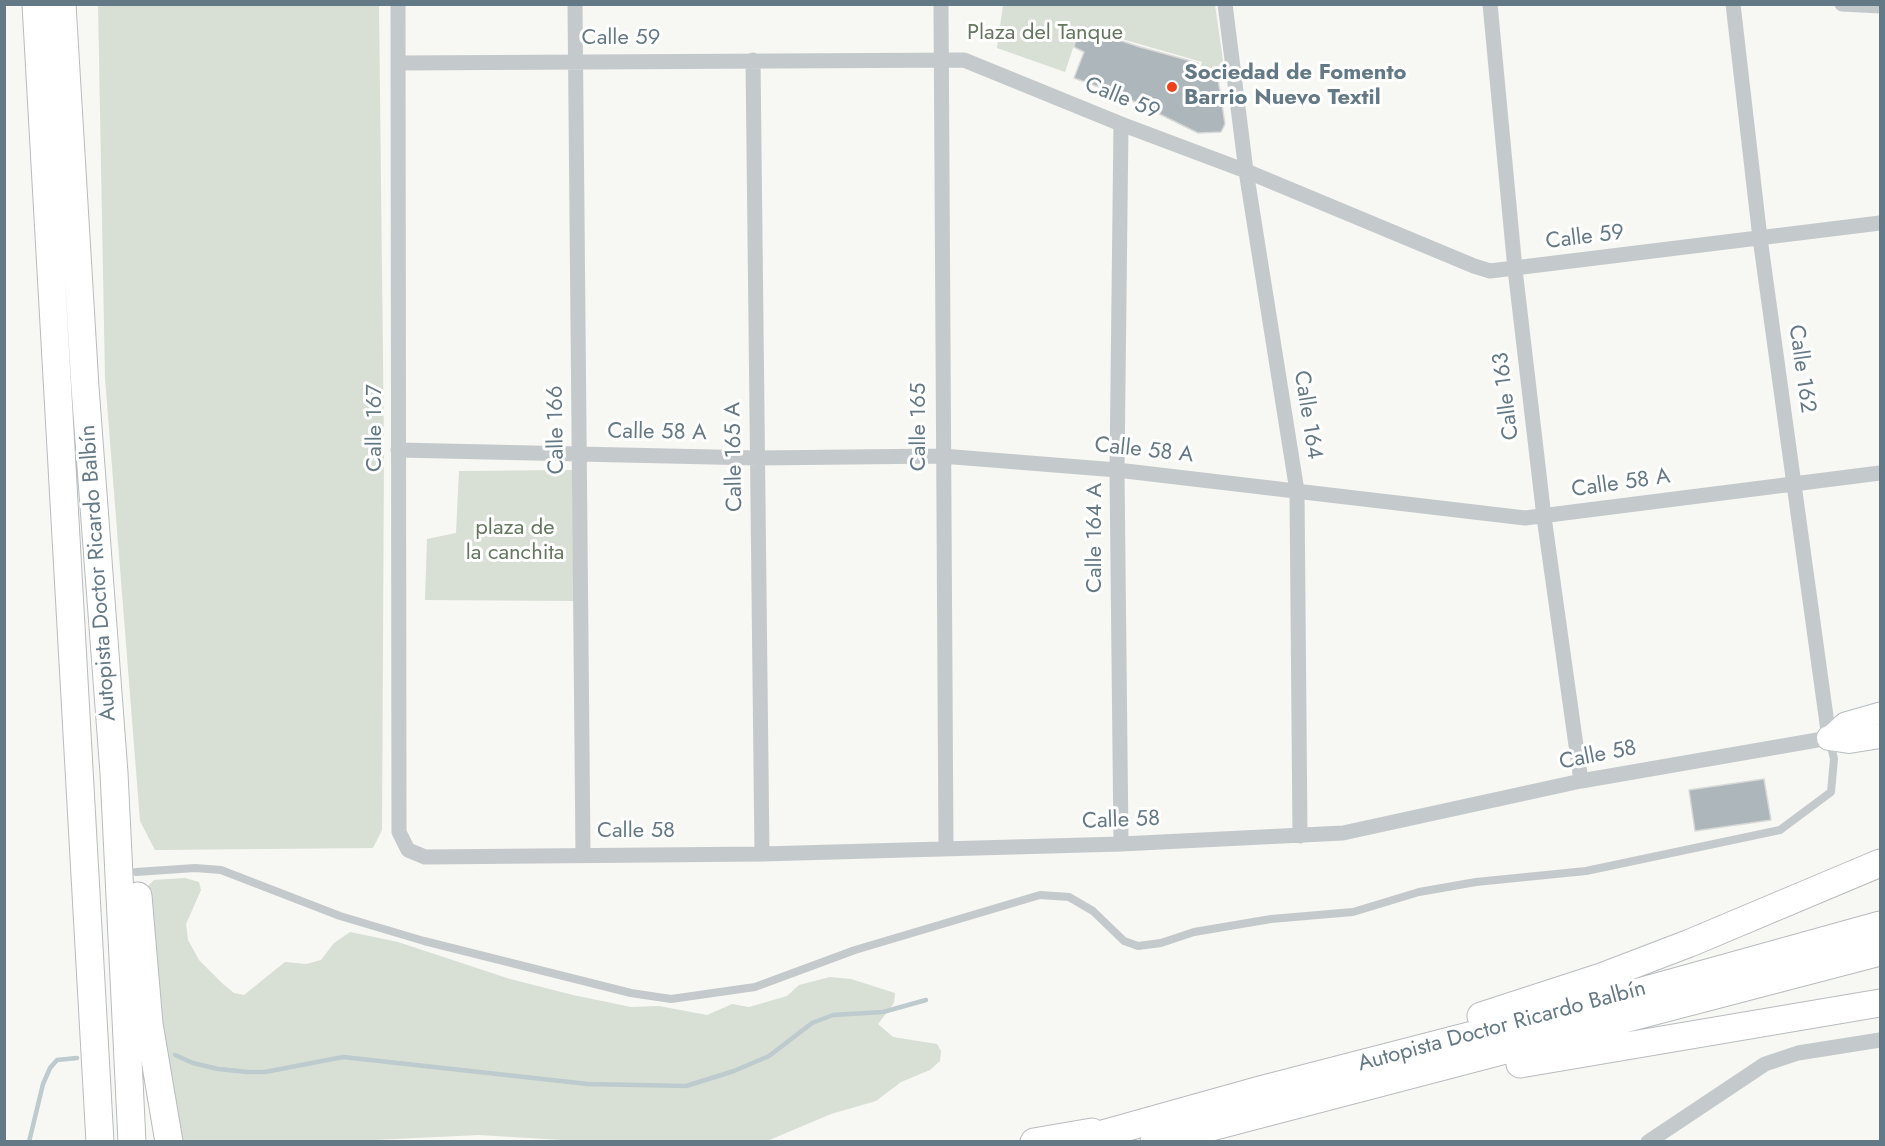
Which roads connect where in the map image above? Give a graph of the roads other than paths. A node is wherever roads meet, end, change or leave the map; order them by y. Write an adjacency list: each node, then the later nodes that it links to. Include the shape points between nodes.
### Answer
1 (19, 4): 24 (highway)
2 (36, 4): 24 (highway, Autopista Doctor Ricardo Balbín)
3 (63, 4): 22 (highway, Autopista Doctor Ricardo Balbín)
4 (80, 4): 22 (highway)
5 (398, 4): 16 (street, Calle 167)
6 (575, 4): 15 (street, Calle 166)
7 (941, 4): 13 (street, Calle 165)
8 (1225, 4): 18 (street, Calle 164)
9 (1490, 4): 21 (street, Calle 163)
10 (1733, 4): 20 (street, Calle 162)
11 (1842, 4): 12 (street)
12 (1881, 6)
13 (940, 59): 14 (street, Calle 59); 17 (street, Calle 59, via 976,64); 27 (street, Calle 165)
14 (753, 60): 15 (street, Calle 59); 28 (street, Calle 165 A)
15 (574, 61): 16 (street, Calle 59); 26 (street, Calle 166)
16 (398, 63): 25 (street, Calle 167)
17 (1121, 124): 18 (street, Calle 59); 29 (street, Calle 164 A)
18 (1246, 171): 21 (street, Calle 59, via 1474,266 1490,271); 32 (street, Calle 164)
19 (1881, 223): 20 (street, Calle 59)
20 (1760, 238): 21 (street, Calle 59); 31 (street, Calle 162)
21 (1515, 269): 33 (street, Calle 163)
22 (83, 346): 23 (highway, Autopista Doctor Ricardo Balbín)
23 (85, 387): 45 (highway, via 119,673); 54 (highway, Autopista Doctor Ricardo Balbín, via 114,773)
24 (59, 398): 53 (highway, Autopista Doctor Ricardo Balbín)
25 (398, 450): 26 (street, Calle 58 A); 41 (street, Calle 167, via 399,832)
26 (580, 454): 28 (street, Calle 58 A); 43 (street, Calle 166)
27 (942, 456): 28 (street, Calle 58 A); 29 (street, Calle 58 A); 40 (street, Calle 165)
28 (758, 458): 42 (street, Calle 165 A)
29 (1118, 470): 32 (street, Calle 58 A); 39 (street, Calle 164 A)
30 (1881, 473): 31 (street, Calle 58 A)
31 (1794, 484): 33 (street, Calle 58 A); 36 (street, Calle 162)
32 (1297, 491): 33 (street, Calle 58 A); 38 (street, Calle 164)
33 (1544, 517): 37 (street, Calle 163)
34 (1881, 713): 36 (main road, via 1845,723)
35 (1881, 736): 36 (main road, via 1849,741)
36 (1828, 738): 37 (street, Calle 58); 45 (lane, via 1834,759 1831,792 1780,830 1586,871 1476,882 1419,892 1353,912 1270,919 1138,946 1124,941 1093,911 1069,897 1040,895 855,950 755,987 671,999 631,993 424,941 340,916 221,870)
37 (1581, 781): 38 (street, Calle 58, via 1379,827)
38 (1300, 836): 39 (street, Calle 58)
39 (1121, 844): 40 (street, Calle 58)
40 (946, 849): 42 (street, Calle 58)
41 (408, 850): 43 (street, Calle 58, via 425,857)
42 (762, 854): 43 (street, Calle 58)
43 (583, 855)
44 (1881, 863): 50 (highway, via 1601,976)
45 (136, 872): 55 (highway, via 149,1024)
46 (1881, 925): 50 (highway, Autopista Doctor Ricardo Balbín)
47 (1881, 952): 51 (highway, Autopista Doctor Ricardo Balbín)
48 (1881, 1003): 51 (highway, via 1550,1058)
49 (1881, 1041): 59 (street, via 1798,1053 1765,1064)
50 (1260, 1090): 52 (highway, Autopista Doctor Ricardo Balbín)
51 (1245, 1119): 58 (highway, Autopista Doctor Ricardo Balbín)
52 (1122, 1127): 56 (highway); 57 (highway)
53 (100, 1142)
54 (132, 1142)
55 (169, 1142)
56 (1034, 1142)
57 (1074, 1142)
58 (1154, 1142)
59 (1648, 1142)

